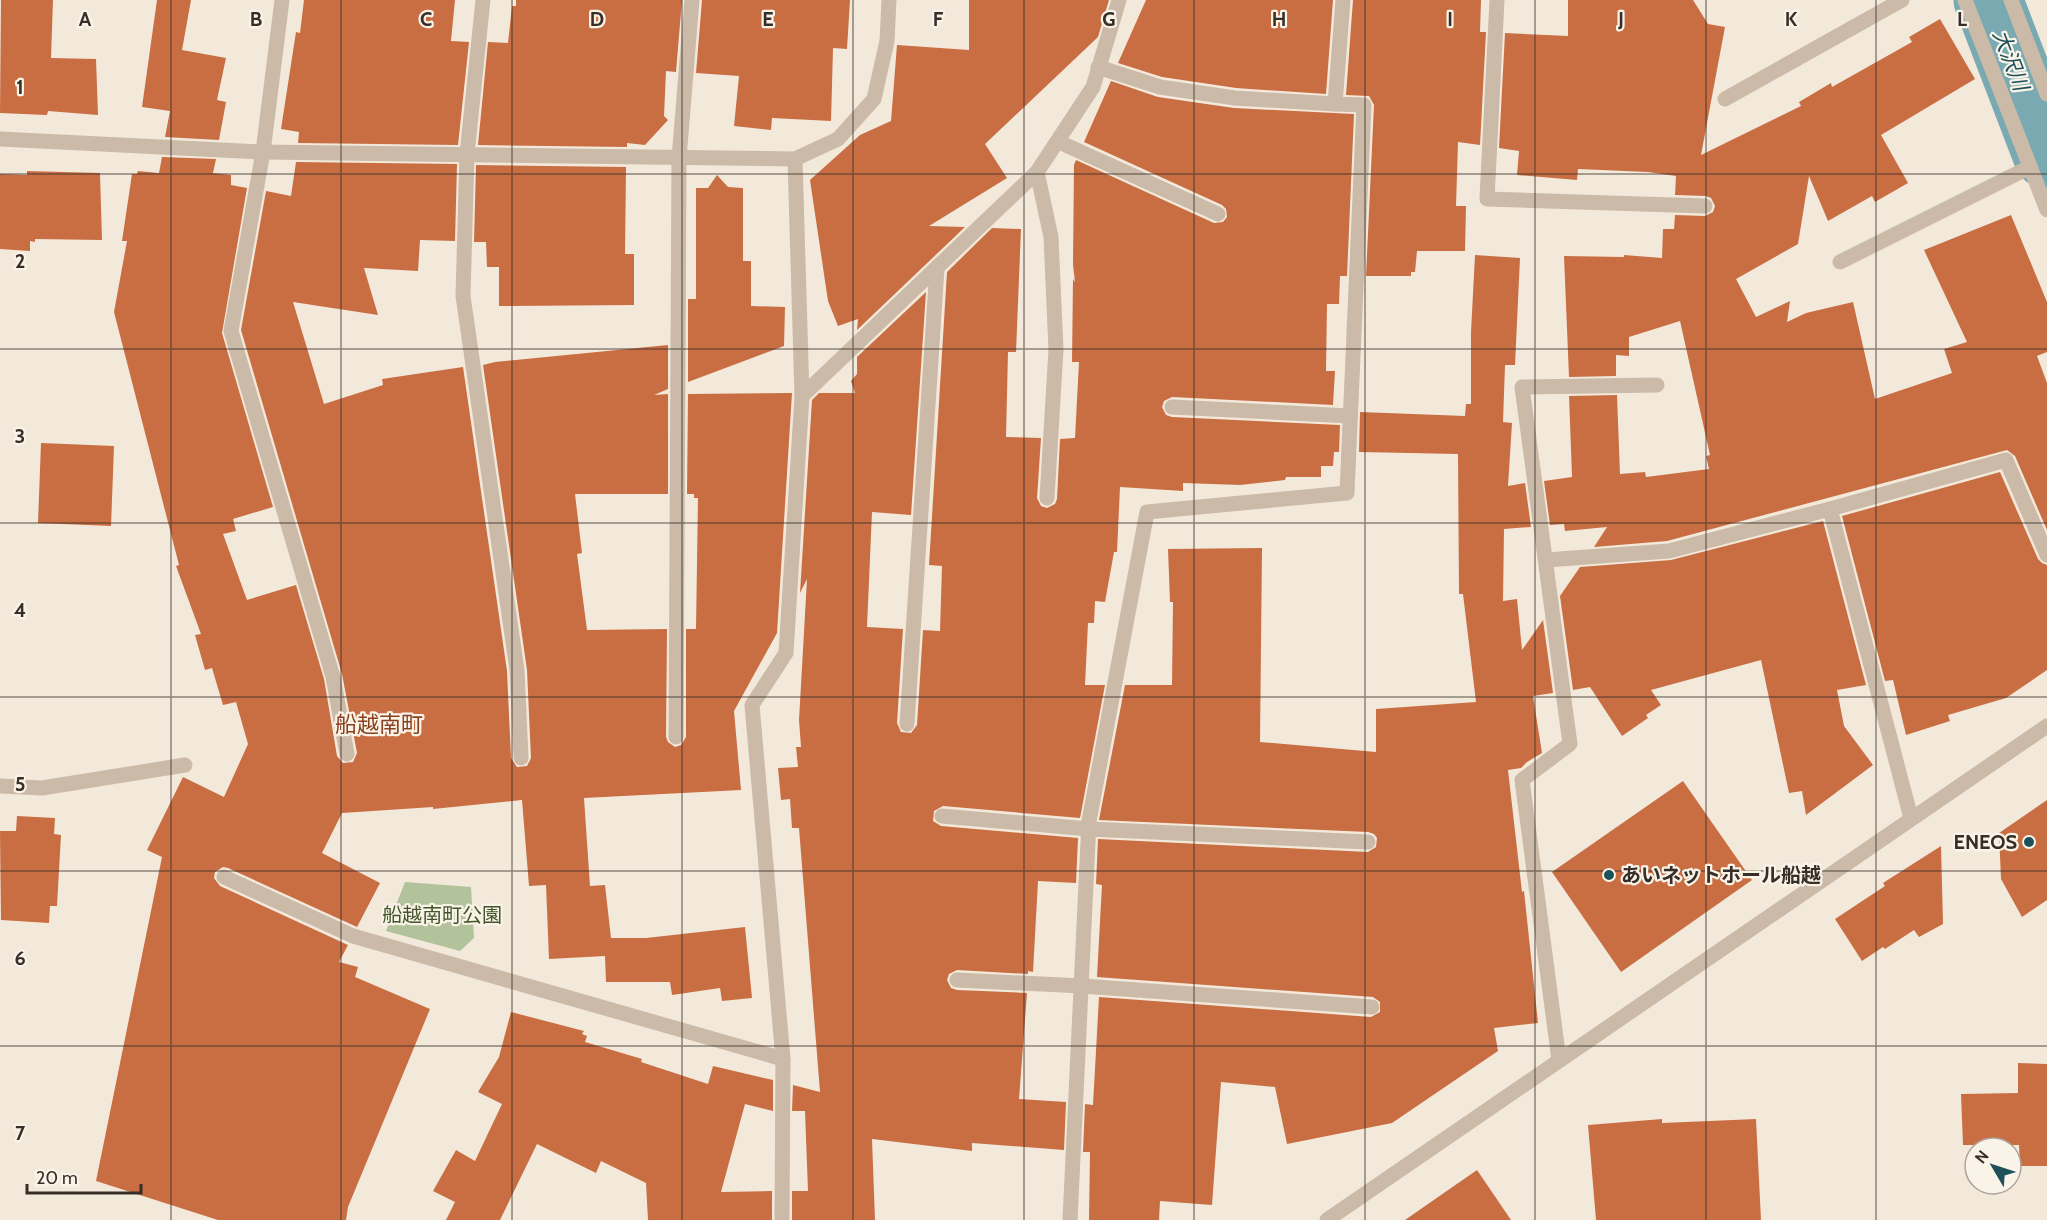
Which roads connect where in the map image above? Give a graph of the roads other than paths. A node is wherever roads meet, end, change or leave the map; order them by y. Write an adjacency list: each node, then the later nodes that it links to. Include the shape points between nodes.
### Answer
1 (282, 0): 17 (street)
2 (483, 0): 18 (street)
3 (692, 0): 19 (street)
4 (889, 0): 20 (street, via 888,41 874,99 838,139)
5 (1119, 0): 11 (street)
6 (1343, 0): 14 (street)
7 (1497, 0): 23 (street, via 1487,199)
8 (1902, 0): 13 (street)
9 (1965, 0): 21 (street)
10 (2011, 0): 12 (street)
11 (1098, 67): 14 (street, via 1160,87 1235,98); 16 (street, via 1092,87)
12 (2047, 94)
13 (1725, 99)
14 (1335, 104): 31 (street, via 1364,105)
15 (0, 138): 17 (street)
16 (1059, 142): 22 (street); 25 (street)
17 (263, 152): 18 (street); 39 (street, via 231,331 333,677)
18 (467, 154): 19 (street); 40 (street, via 463,296 517,670)
19 (679, 158): 20 (street); 38 (street)
20 (795, 159): 29 (street)
21 (2030, 167): 24 (street); 26 (street)
22 (1037, 172): 27 (street); 32 (street, via 1051,237 1056,350)
23 (1705, 206)
24 (2047, 210)
25 (1218, 214)
26 (1840, 262)
27 (937, 268): 29 (street); 36 (street)
28 (1657, 385): 35 (street, via 1522,387)
29 (802, 396): 51 (street, via 786,653 752,705)
30 (1172, 407): 31 (street)
31 (1350, 416): 45 (street, via 1347,493 1147,513)
32 (1047, 498)
33 (1830, 509): 34 (street, via 2006,459); 35 (street, via 1669,551); 44 (street)
34 (2047, 555)
35 (1546, 560): 52 (street, via 1570,744 1522,780)
36 (907, 724)
37 (2047, 726): 44 (street)
38 (676, 736)
39 (347, 754)
40 (521, 758)
41 (185, 765): 42 (street, via 42,788)
42 (0, 786)
43 (942, 816): 45 (street)
44 (1911, 818): 52 (street)
45 (1089, 829): 46 (street); 49 (street)
46 (1368, 842)
47 (224, 877): 51 (street, via 353,936)
48 (957, 980): 49 (street)
49 (1082, 986): 50 (street); 54 (street)
50 (1372, 1007)
51 (783, 1059): 53 (street)
52 (1558, 1060): 55 (street)
53 (782, 1220)
54 (1070, 1220)
55 (1327, 1220)

